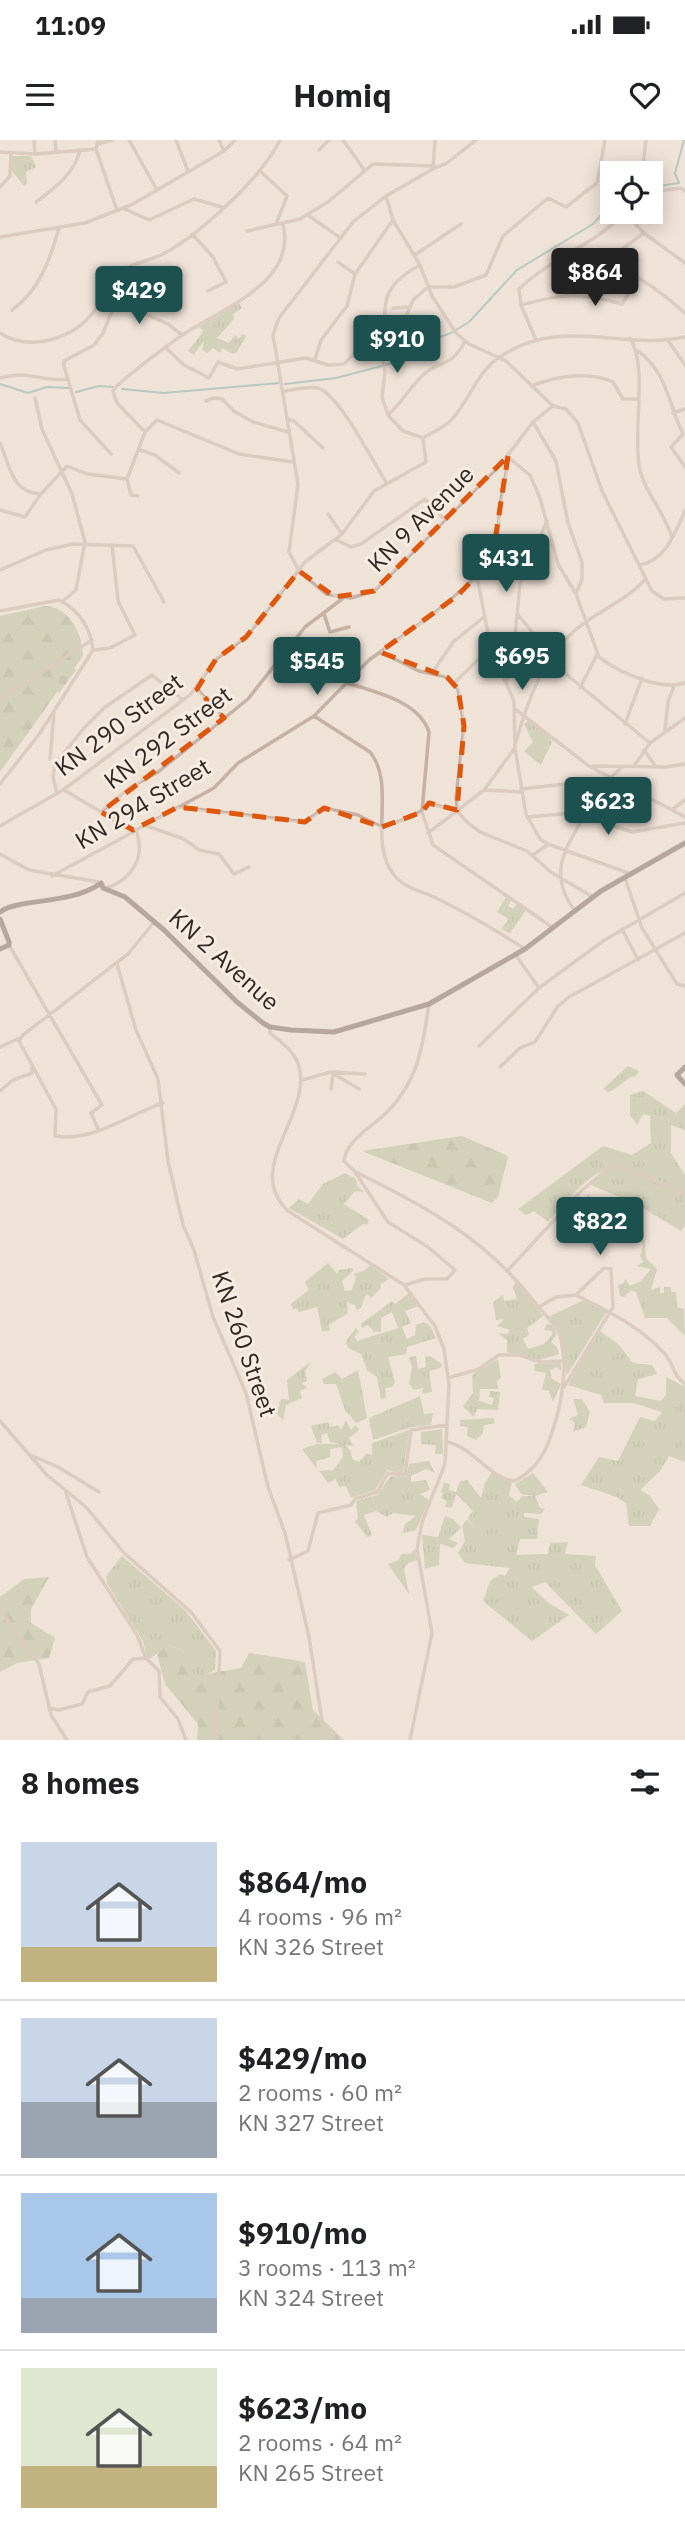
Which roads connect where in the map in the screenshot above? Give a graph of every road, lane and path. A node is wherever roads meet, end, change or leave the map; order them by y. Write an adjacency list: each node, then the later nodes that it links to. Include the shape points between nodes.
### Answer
1 (34, 140): 22 (street)
2 (55, 140): 20 (street)
3 (113, 140): 15 (street)
4 (129, 140): 29 (street)
5 (176, 140): 25 (street)
6 (219, 140): 18 (street)
7 (235, 140): 18 (street)
8 (280, 140): 27 (street)
9 (329, 140): 17 (street)
10 (343, 140): 26 (street)
11 (435, 140): 24 (street)
12 (476, 140): 24 (street, via 447,163)
13 (606, 140): 59 (street, via 597,183 566,207 548,198 503,236 492,266 481,279 454,287)
14 (646, 140): 23 (street)
15 (98, 144): 16 (street); 36 (street)
16 (80, 150): 20 (street); 33 (street, via 62,181)
17 (319, 150)
18 (224, 151): 25 (street)
19 (0, 152): 21 (street)
20 (57, 153): 22 (street)
21 (11, 154): 22 (street); 28 (street, via 10,176)
22 (36, 154)
23 (643, 161)
24 (434, 167): 26 (street, via 373,164); 32 (street)
25 (188, 171): 29 (street)
26 (365, 171): 37 (street)
27 (261, 172): 34 (street); 39 (street, via 287,194)
28 (0, 187)
29 (157, 190): 35 (street)
30 (663, 190): 31 (street)
31 (685, 191)
32 (386, 195): 38 (street); 49 (street)
33 (36, 202)
34 (222, 207): 35 (street, via 194,199 149,220); 47 (street)
35 (123, 208): 36 (street)
36 (117, 210): 44 (street)
37 (308, 215): 40 (street); 49 (street)
38 (393, 220): 51 (street); 57 (street)
39 (276, 224): 40 (street); 45 (street)
40 (283, 224): 69 (street, via 286,243 266,281)
41 (461, 224): 51 (street)
42 (609, 224): 50 (street)
43 (636, 224): 46 (street)
44 (59, 228): 48 (street); 65 (street, via 52,253 30,294)
45 (247, 231)
46 (644, 233): 53 (street); 54 (street)
47 (192, 234): 56 (street); 60 (street, via 213,257 226,282)
48 (0, 237)
49 (339, 237): 82 (street, via 279,318 273,342)
50 (577, 249): 53 (street); 62 (street, via 523,285 519,289)
51 (415, 255): 55 (street)
52 (338, 262): 57 (street)
53 (603, 263): 58 (street)
54 (685, 263)
55 (420, 265): 59 (street); 67 (street, via 392,285)
56 (130, 268): 61 (street); 70 (street, via 117,275 77,328 37,342)
57 (355, 274): 81 (street, via 347,306 321,340)
58 (638, 279): 62 (street, via 622,304 592,295 562,295); 66 (street)
59 (428, 287): 63 (street); 76 (street)
60 (208, 290)
61 (117, 292): 69 (street, via 130,307); 85 (street, via 94,345 65,361)
62 (521, 305): 77 (street)
63 (408, 307): 64 (street); 75 (street, via 402,326)
64 (393, 308)
65 (12, 310)
66 (685, 313)
67 (385, 318)
68 (0, 333): 70 (street)
69 (182, 335): 78 (street)
70 (8, 337): 74 (street)
71 (685, 337): 73 (street)
72 (630, 338): 73 (street); 77 (street, via 585,334); 79 (street)
73 (667, 339): 83 (street)
74 (0, 340)
75 (379, 340): 81 (street, via 359,348 344,364); 94 (street, via 385,372 382,397)
76 (465, 340): 80 (street); 94 (street, via 455,357 428,370)
77 (536, 341): 80 (street)
78 (166, 348): 82 (street, via 184,365 209,378 218,362 233,369); 97 (street, via 113,391 117,403)
79 (638, 351): 89 (street); 93 (street, via 662,375)
80 (499, 357): 86 (street); 99 (street, via 453,418)
81 (315, 359): 82 (street)
82 (277, 363): 87 (street)
83 (685, 365)
84 (0, 378): 85 (street, via 35,374 52,381)
85 (67, 379): 103 (street, via 80,420)
86 (534, 385): 89 (street, via 563,377 594,377 613,382 623,399); 91 (street)
87 (284, 391): 95 (street); 110 (street, via 323,391 346,415)
88 (35, 398): 107 (street, via 43,429)
89 (637, 399): 119 (street, via 640,473)
90 (206, 401): 98 (street, via 222,399 253,422)
91 (554, 406): 96 (street, KN 9 Avenue); 123 (street, via 566,409 578,423 602,491)
92 (685, 409): 93 (street)
93 (673, 413): 106 (street, via 683,434 671,447)
94 (388, 415): 99 (street, via 403,430)
95 (286, 419): 98 (street); 101 (street, via 295,421)
96 (533, 422): 104 (street, KN 9 Avenue); 128 (street, via 556,461 568,523 582,562)
97 (145, 432): 102 (street); 105 (street, via 158,420 239,454)
98 (288, 432): 105 (street)
99 (423, 438): 110 (street, KN 290 Street, via 426,462)
100 (0, 443): 111 (street, via 18,486)
101 (323, 448)
102 (139, 450): 108 (street, via 155,455); 109 (street)
103 (111, 454)
104 (508, 457): 116 (street, via 530,475); 117 (street, KN 9 Avenue); 126 (street, KN 294 Street, via 497,549)
105 (293, 462): 125 (street, via 298,491 288,543)
106 (685, 467)
107 (63, 469): 109 (street, via 71,466 87,474); 111 (street); 121 (street)
108 (179, 473)
109 (127, 479): 112 (street, via 131,495)
110 (386, 482): 118 (street, KN 290 Street)
111 (41, 494): 113 (street, via 26,517)
112 (138, 496)
113 (0, 510)
114 (685, 511): 119 (street)
115 (328, 514): 118 (street)
116 (548, 519): 128 (street, via 558,564); 135 (street, via 520,584)
117 (444, 520): 120 (street, via 425,499 361,544 352,547); 129 (street, KN 9 Avenue, via 374,591)
118 (342, 534): 120 (street, KN 290 Street)
119 (672, 538): 123 (street, via 660,556)
120 (335, 539): 125 (street, KN 290 Street)
121 (85, 542): 122 (street); 124 (street, via 47,550); 131 (street, via 76,590)
122 (112, 545): 132 (street, via 136,548); 141 (street, via 118,601 135,635 110,648)
123 (640, 565): 127 (street)
124 (0, 570)
125 (299, 571): 129 (street, via 326,594); 153 (street, KN 290 Street, via 246,637 216,659)
126 (477, 577): 136 (street); 142 (street, KN 294 Street)
127 (645, 580): 130 (street, via 664,599); 137 (street, via 623,601)
128 (576, 594): 137 (street)
129 (342, 598): 134 (street, KN 292 Street)
130 (685, 598)
131 (63, 601): 133 (street); 139 (street, via 76,611)
132 (164, 602)
133 (0, 611)
134 (323, 613): 138 (street, via 330,632); 160 (street, KN 292 Street, via 296,637 261,685)
135 (516, 613): 144 (street); 147 (street)
136 (484, 618): 140 (street); 145 (street, via 454,641)
137 (587, 622): 143 (street); 144 (street, via 567,637)
138 (349, 627)
139 (92, 640): 141 (street); 154 (street)
140 (491, 648): 147 (street); 149 (street)
141 (93, 650): 157 (street)
142 (380, 652): 145 (street); 148 (street, KN 294 Street)
143 (598, 654): 146 (street); 152 (street)
144 (552, 659): 152 (street); 158 (street)
145 (432, 673): 149 (street)
146 (642, 678): 151 (street); 162 (street)
147 (506, 682): 156 (street)
148 (348, 683): 159 (street, KN 294 Street); 185 (street, via 388,696 423,718 429,732)
149 (454, 683): 183 (street, via 461,696 464,726)
150 (685, 683): 151 (street)
151 (674, 686): 163 (street, via 667,703)
152 (580, 688): 162 (street)
153 (197, 689): 155 (street, KN 290 Street); 160 (street)
154 (0, 699)
155 (183, 699): 176 (street, KN 290 Street); 179 (street, via 152,675 104,708 55,764)
156 (515, 709): 158 (street); 165 (street)
157 (54, 711): 167 (street); 175 (street)
158 (525, 715): 165 (street); 169 (street)
159 (314, 716): 181 (street, KN 294 Street, via 237,763 214,788); 192 (street, via 377,761 383,783)
160 (224, 718): 184 (street, KN 292 Street)
161 (685, 718): 163 (street)
162 (625, 724): 164 (street)
163 (665, 731): 164 (street)
164 (650, 743): 166 (street)
165 (515, 748): 177 (street); 178 (street)
166 (644, 750): 171 (street); 172 (street)
167 (50, 759)
168 (685, 764): 172 (street)
169 (589, 766): 170 (street); 173 (street)
170 (622, 767): 171 (street); 173 (street)
171 (633, 767): 172 (street)
172 (656, 767)
173 (610, 779): 174 (street); 182 (street)
174 (597, 781): 178 (street); 186 (street, via 594,800)
175 (0, 783)
176 (63, 790): 179 (street, KN 290 Street); 184 (street, KN 292 Street)
177 (484, 790): 178 (street); 183 (street)
178 (521, 790): 188 (street)
179 (57, 794): 191 (street, KN 290 Street)
180 (683, 801): 182 (street); 187 (street)
181 (178, 807): 190 (street, KN 294 Street); 192 (street, via 305,822 324,808)
182 (672, 810): 187 (street)
183 (458, 811): 185 (street, via 429,804); 194 (street); 199 (street, via 480,832)
184 (101, 812): 193 (street)
185 (422, 812): 192 (street); 194 (street)
186 (583, 814): 188 (street); 189 (street, via 632,832); 197 (street)
187 (683, 816)
188 (527, 817): 196 (street)
189 (685, 823)
190 (145, 825): 193 (street, KN 294 Street); 200 (street, via 184,839 199,850 219,854 234,874)
191 (0, 826)
192 (382, 827): 219 (street, via 389,866 402,883 460,910)
193 (134, 830): 202 (street, KN 294 Street); 206 (street, via 140,845 136,865 123,882)
194 (428, 833): 214 (street, via 439,849)
195 (685, 843): 201 (main road, KN 2 Avenue)
196 (548, 844): 197 (street); 199 (street)
197 (563, 850): 201 (street); 204 (street)
198 (0, 854): 202 (street, via 18,866)
199 (532, 856): 204 (street)
200 (249, 867)
201 (633, 874): 203 (main road, KN 2 Avenue)
202 (52, 876): 205 (street)
203 (625, 878): 208 (main road, KN 2 Avenue); 211 (street)
204 (562, 879): 208 (street); 209 (street, via 562,895)
205 (101, 883): 206 (main road, KN 2 Avenue); 210 (main road, via 63,899)
206 (107, 888): 213 (main road, KN 2 Avenue)
207 (685, 893): 211 (street)
208 (593, 897): 209 (main road, KN 2 Avenue)
209 (575, 911): 214 (main road, KN 2 Avenue)
210 (0, 912)
211 (640, 918): 215 (street); 220 (street)
212 (0, 919): 217 (main road)
213 (155, 921): 223 (street); 228 (main road, KN 2 Avenue, via 237,1002)
214 (554, 929): 219 (main road, KN 2 Avenue)
215 (622, 929): 222 (street); 225 (street)
216 (685, 933): 220 (street)
217 (9, 946): 218 (main road); 227 (street)
218 (0, 949)
219 (525, 949): 221 (main road, KN 2 Avenue)
220 (656, 950): 222 (street); 224 (street, via 679,986)
221 (515, 954): 225 (street); 226 (main road, KN 2 Avenue)
222 (638, 960): 233 (street, via 569,997 535,1042 520,1048)
223 (117, 964): 227 (street); 242 (street, KN 260 Street)
224 (685, 986)
225 (539, 988): 230 (street)
226 (429, 1004): 228 (main road, KN 2 Avenue, via 334,1031); 244 (street, via 419,1063 397,1102 346,1152 344,1161)
227 (51, 1015): 229 (street); 243 (street, via 102,1105 91,1113)
228 (270, 1027): 237 (street, via 270,1033 296,1058)
229 (20, 1038): 231 (street); 232 (street)
230 (479, 1046)
231 (0, 1047)
232 (31, 1064): 241 (street, via 32,1073); 243 (street, via 56,1109 55,1136)
233 (500, 1067)
234 (685, 1067): 238 (main road, via 677,1075)
235 (332, 1072): 236 (street); 237 (street); 239 (street); 240 (street)
236 (365, 1074)
237 (302, 1080): 247 (street, via 298,1102 273,1161 277,1196 288,1210)
238 (685, 1084)
239 (331, 1088)
240 (359, 1089)
241 (0, 1091)
242 (163, 1103): 243 (street); 261 (street, KN 260 Street, via 177,1203 213,1317 246,1392)
243 (99, 1131)
244 (354, 1171): 246 (street, via 440,1216); 247 (street, via 388,1222 456,1270 447,1279 425,1279)
245 (685, 1194): 246 (street, via 612,1165 580,1192)
246 (509, 1269): 249 (street)
247 (404, 1286): 252 (street, via 441,1337)
248 (576, 1294): 249 (street, via 556,1297); 250 (street); 250 (street, via 609,1268 614,1299)
249 (539, 1307): 251 (street, via 559,1334)
250 (610, 1313): 253 (street, via 665,1353 675,1376); 254 (street)
251 (563, 1361): 252 (street, via 499,1355 479,1369); 254 (street)
252 (448, 1378): 256 (street)
253 (685, 1384)
254 (563, 1388): 257 (street, via 551,1443 530,1472 515,1481 504,1479)
255 (0, 1421): 258 (street)
256 (448, 1425): 257 (street); 261 (street, via 411,1430 405,1475 388,1473 377,1492 355,1499 351,1505 318,1513 309,1551)
257 (447, 1442): 269 (street, via 442,1475 422,1522 417,1549 432,1633)
258 (29, 1455): 259 (street); 260 (street)
259 (64, 1490): 263 (street, via 87,1557 137,1635); 267 (street, via 87,1508 123,1552 191,1612 220,1651)
260 (99, 1492)
261 (289, 1560): 268 (street, KN 260 Street, via 309,1637)
262 (0, 1610): 264 (street, via 38,1664)
263 (146, 1658): 264 (street, via 133,1659 110,1686 88,1692 82,1704); 266 (street, via 159,1671 160,1697 171,1708)
264 (49, 1708): 265 (street)
265 (67, 1740)
266 (186, 1740)
267 (215, 1740)
268 (325, 1740)
269 (410, 1740)

